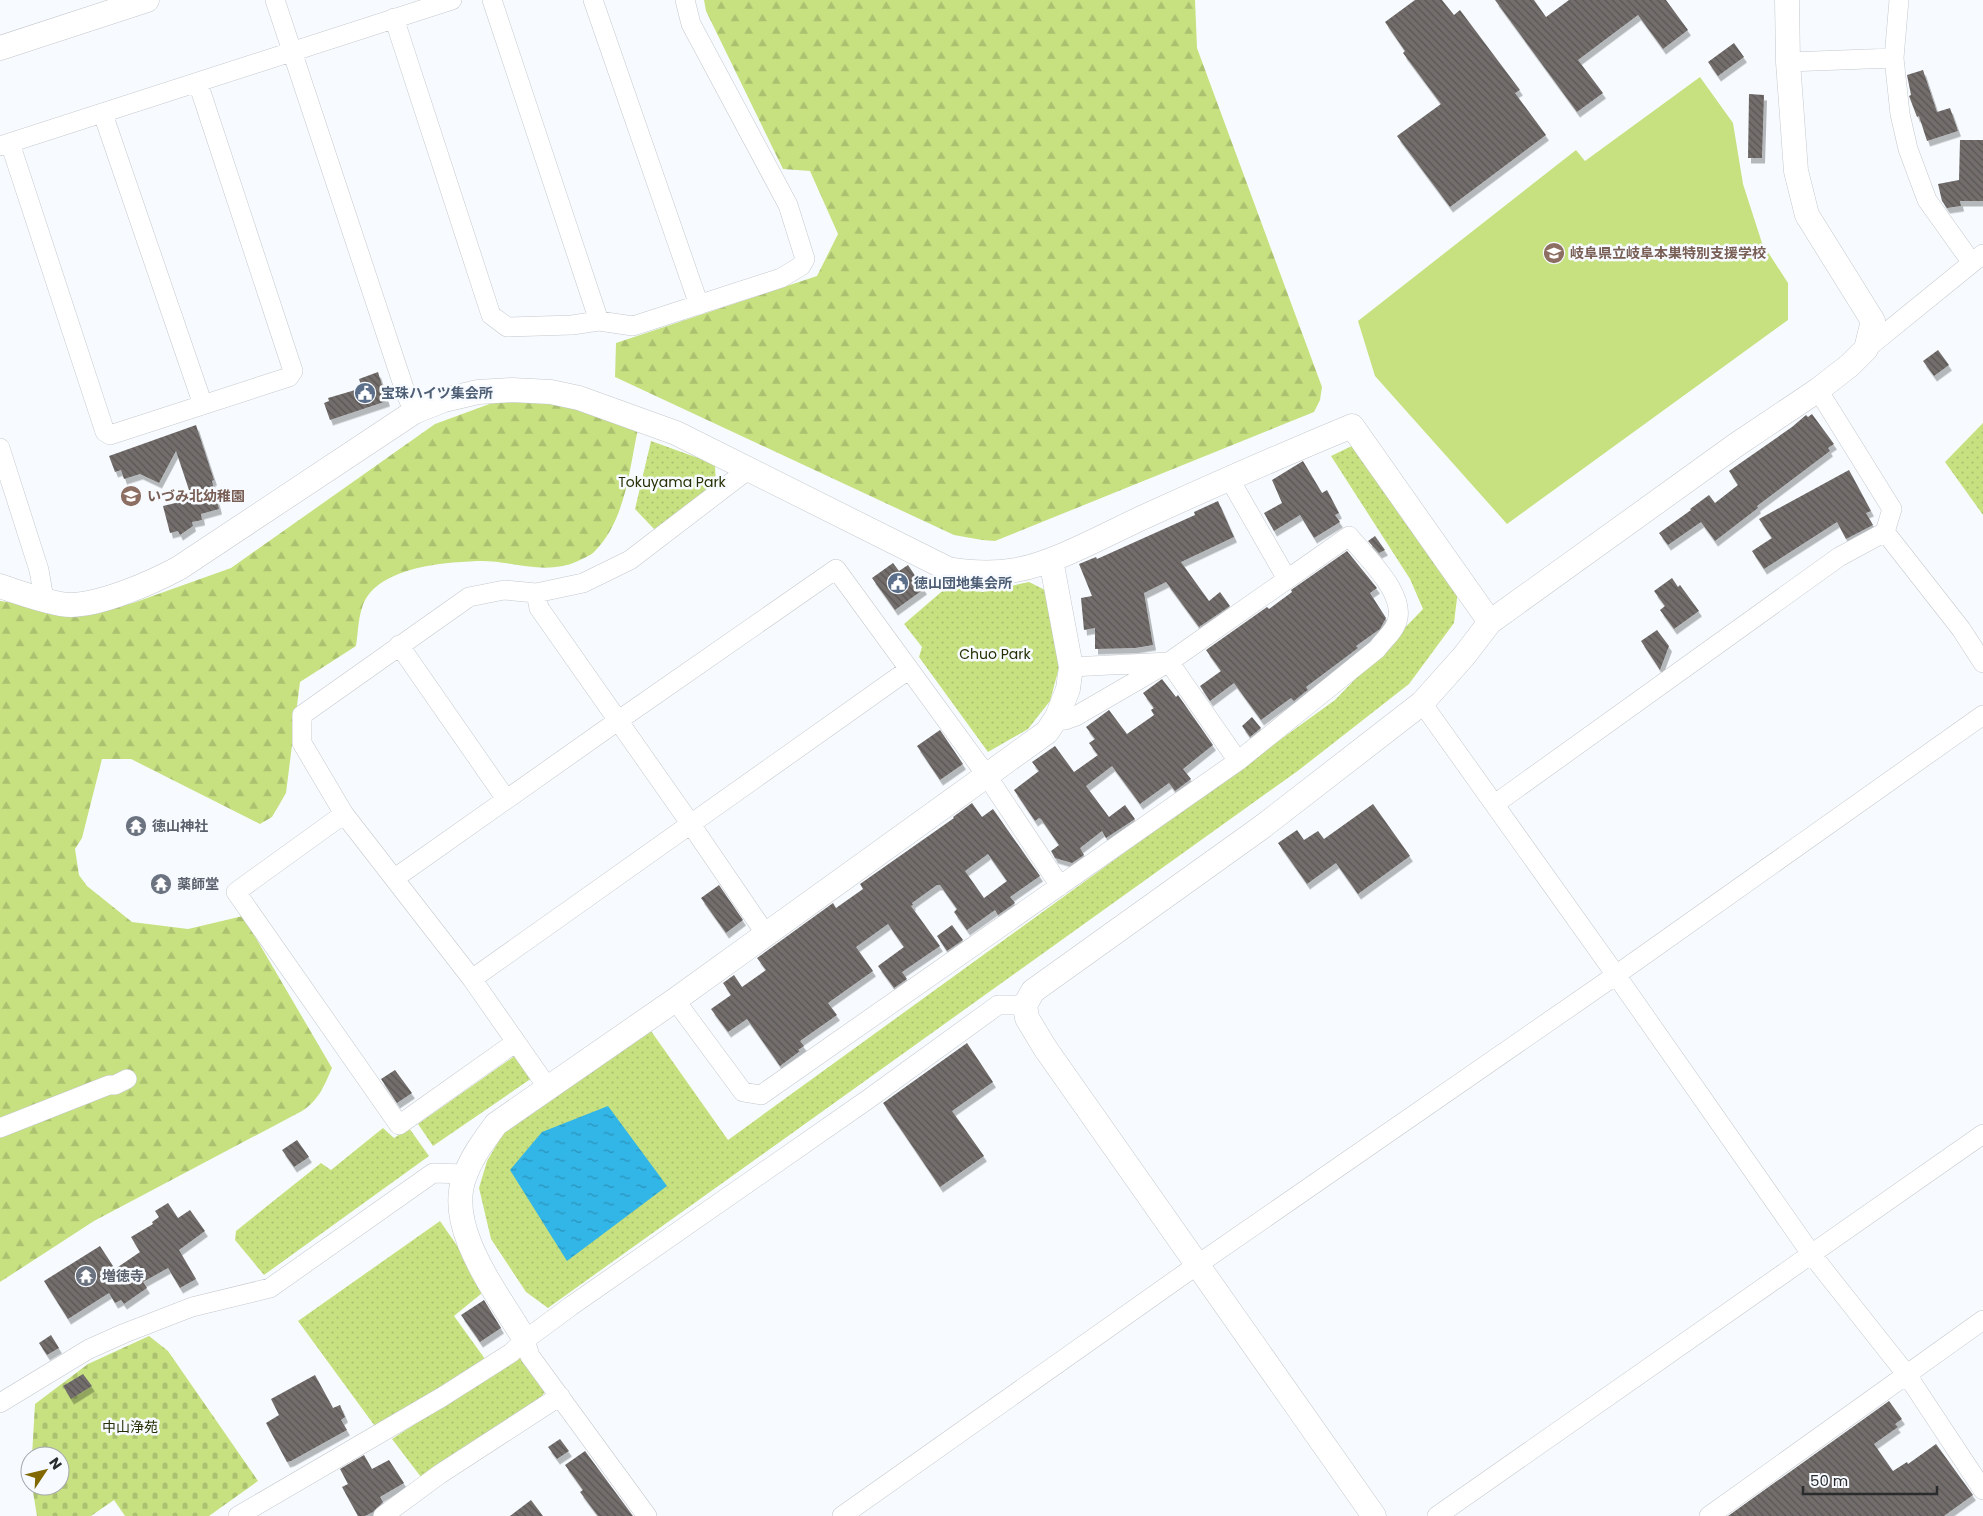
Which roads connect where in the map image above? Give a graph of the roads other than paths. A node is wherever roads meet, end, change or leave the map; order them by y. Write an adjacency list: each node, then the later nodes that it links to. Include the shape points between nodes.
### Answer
1 (148, 0): 10 (street)
2 (275, 0): 11 (street)
3 (452, 0): 9 (street)
4 (492, 0): 19 (street)
5 (593, 0): 18 (street)
6 (685, 0): 18 (street, via 691,24 788,205 805,259 801,266 780,278)
7 (1787, 0): 13 (street)
8 (1899, 0): 12 (street)
9 (394, 18): 11 (street); 19 (street, via 491,315 507,327)
10 (0, 48)
11 (292, 51): 14 (street); 23 (street)
12 (1894, 58): 13 (street); 17 (street, via 1900,114 1908,149 1927,200)
13 (1788, 62): 20 (street, via 1796,171 1807,215 1873,321)
14 (198, 83): 15 (street); 22 (street, via 293,371 289,377)
15 (103, 114): 16 (street); 22 (street)
16 (5, 145): 22 (street, via 106,432 110,434)
17 (1978, 259): 20 (street)
18 (699, 305): 19 (street, via 633,326)
19 (599, 320)
20 (1866, 349): 21 (street)
21 (1818, 390): 27 (street, via 1892,509); 33 (street)
22 (203, 404)
23 (414, 412): 25 (street, via 444,400 478,392 551,392 579,398 676,433); 32 (street, via 158,579 105,598 70,605)
24 (0, 448): 32 (street, via 39,570)
25 (749, 469): 28 (street, via 948,569 987,573 1018,570); 31 (street, via 630,560 583,583)
26 (1229, 478): 28 (street); 29 (street); 33 (street, via 1352,426)
27 (1885, 532): 36 (street, via 1961,629); 46 (street, via 1839,557)
28 (1051, 560): 37 (street)
29 (1287, 579): 35 (street); 43 (street, via 1349,536 1393,589 1399,610 1395,627 1376,649)
30 (0, 586): 32 (street)
31 (536, 593): 34 (street, via 504,590 469,597); 42 (street, via 539,608)
32 (44, 599)
33 (1490, 622): 39 (street)
34 (399, 645): 45 (street); 47 (street, via 302,715 302,743)
35 (1169, 662): 37 (street); 41 (street, via 1076,716 1065,720); 43 (street)
36 (1983, 663)
37 (1071, 667): 41 (street, via 1068,689)
38 (908, 670): 42 (street, via 836,569); 44 (street); 48 (street)
39 (1422, 703): 46 (street); 55 (street, via 1262,828 1033,991)
40 (1983, 716): 52 (street)
41 (1056, 717): 44 (street, via 1047,732)
42 (618, 720): 45 (street); 48 (street)
43 (1238, 760): 50 (street)
44 (987, 776): 50 (street); 51 (street)
45 (506, 799): 49 (street)
46 (1495, 804): 52 (street)
47 (344, 814): 49 (street); 56 (street, via 236,892 399,1125)
48 (690, 823): 51 (street); 53 (street)
49 (395, 878): 53 (street)
50 (1060, 886): 54 (street, via 761,1095 743,1092)
51 (765, 933): 54 (street)
52 (1616, 976): 62 (street); 63 (street)
53 (472, 979): 56 (street)
54 (675, 1000): 58 (street)
55 (1025, 1005): 63 (street, via 1027,1018 1045,1048); 65 (street, via 998,1005)
56 (516, 1042): 58 (street)
57 (127, 1079): 59 (street)
58 (548, 1088): 61 (street, via 496,1124)
59 (0, 1128)
60 (1983, 1134): 62 (street)
61 (465, 1174): 65 (street, via 460,1214 465,1233 484,1274); 68 (street, via 433,1173 270,1288 192,1307 125,1333 89,1349)
62 (1812, 1255): 66 (street); 75 (street)
63 (1197, 1265): 73 (street); 74 (street)
64 (1983, 1320): 66 (street)
65 (525, 1340): 67 (street, via 530,1356); 70 (street, via 511,1353 442,1397)
66 (1907, 1375): 69 (street); 76 (street)
67 (560, 1396): 71 (street, via 440,1474); 72 (street)
68 (0, 1403)
69 (1983, 1490)
70 (238, 1516)
71 (383, 1516)
72 (647, 1516)
73 (842, 1516)
74 (1374, 1516)
75 (1437, 1516)
76 (1709, 1516)

